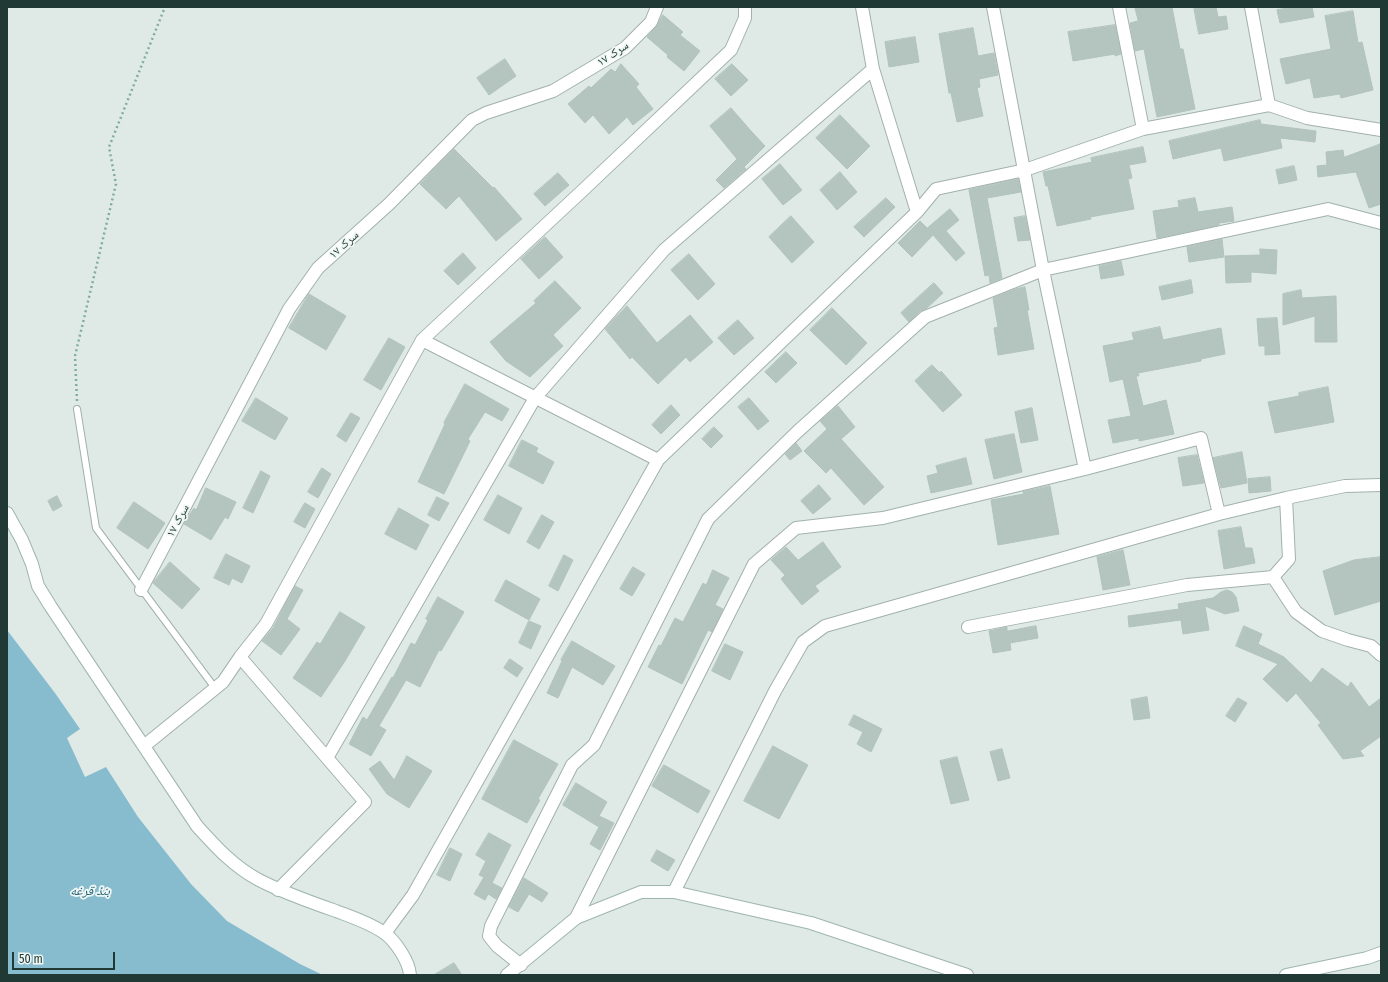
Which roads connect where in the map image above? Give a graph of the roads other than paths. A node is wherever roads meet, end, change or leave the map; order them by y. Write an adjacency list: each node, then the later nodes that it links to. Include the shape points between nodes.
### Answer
1 (657, 7): 25 (street, سرک ۱۷, via 651,22 626,48 553,91 472,120 389,204 318,268 289,309)
2 (745, 7): 15 (street, via 744,18 731,50)
3 (862, 7): 7 (street)
4 (993, 7): 11 (street)
5 (1119, 7): 9 (street)
6 (1251, 7): 8 (street)
7 (873, 69): 12 (street); 16 (street, via 664,250)
8 (1269, 105): 9 (street); 10 (street, via 1307,118)
9 (1143, 129): 11 (street)
10 (1381, 130)
11 (1025, 170): 12 (street, via 936,189); 14 (street)
12 (917, 212): 18 (street)
13 (1381, 223): 14 (street, via 1328,209)
14 (1043, 270): 19 (street); 37 (street, via 925,317 797,432 708,519 594,745 572,765 490,926 489,936 497,946)
15 (422, 340): 16 (street); 28 (street, via 266,624)
16 (535, 398): 18 (street); 31 (street)
17 (77, 409): 25 (lane, via 96,528)
18 (658, 460): 35 (street, via 413,895)
19 (1085, 469): 23 (street, via 1201,438); 34 (street, via 883,518 796,528 754,564)
20 (1381, 485): 21 (street, via 1344,486)
21 (1286, 498): 23 (street); 24 (street, via 1289,559)
22 (7, 513): 30 (street, via 22,540 38,586)
23 (1218, 514): 33 (street, via 824,626 803,642 775,691)
24 (1272, 577): 26 (street, via 1187,585); 27 (street, via 1296,612 1322,631 1371,646)
25 (141, 590): 29 (lane)
26 (968, 627)
27 (1381, 655)
28 (240, 657): 29 (street); 31 (street)
29 (215, 688): 30 (street)
30 (144, 746): 32 (street, via 197,826 219,850 235,864)
31 (327, 758): 32 (street, via 365,802)
32 (278, 890): 35 (street, via 364,921)
33 (674, 892): 34 (street, via 641,892); 40 (street, via 811,923)
34 (576, 918): 37 (street)
35 (385, 933): 38 (street, via 399,948)
36 (1381, 953): 41 (street)
37 (521, 965): 39 (street)
38 (410, 975)
39 (507, 975)
40 (967, 975)
41 (1286, 975)

